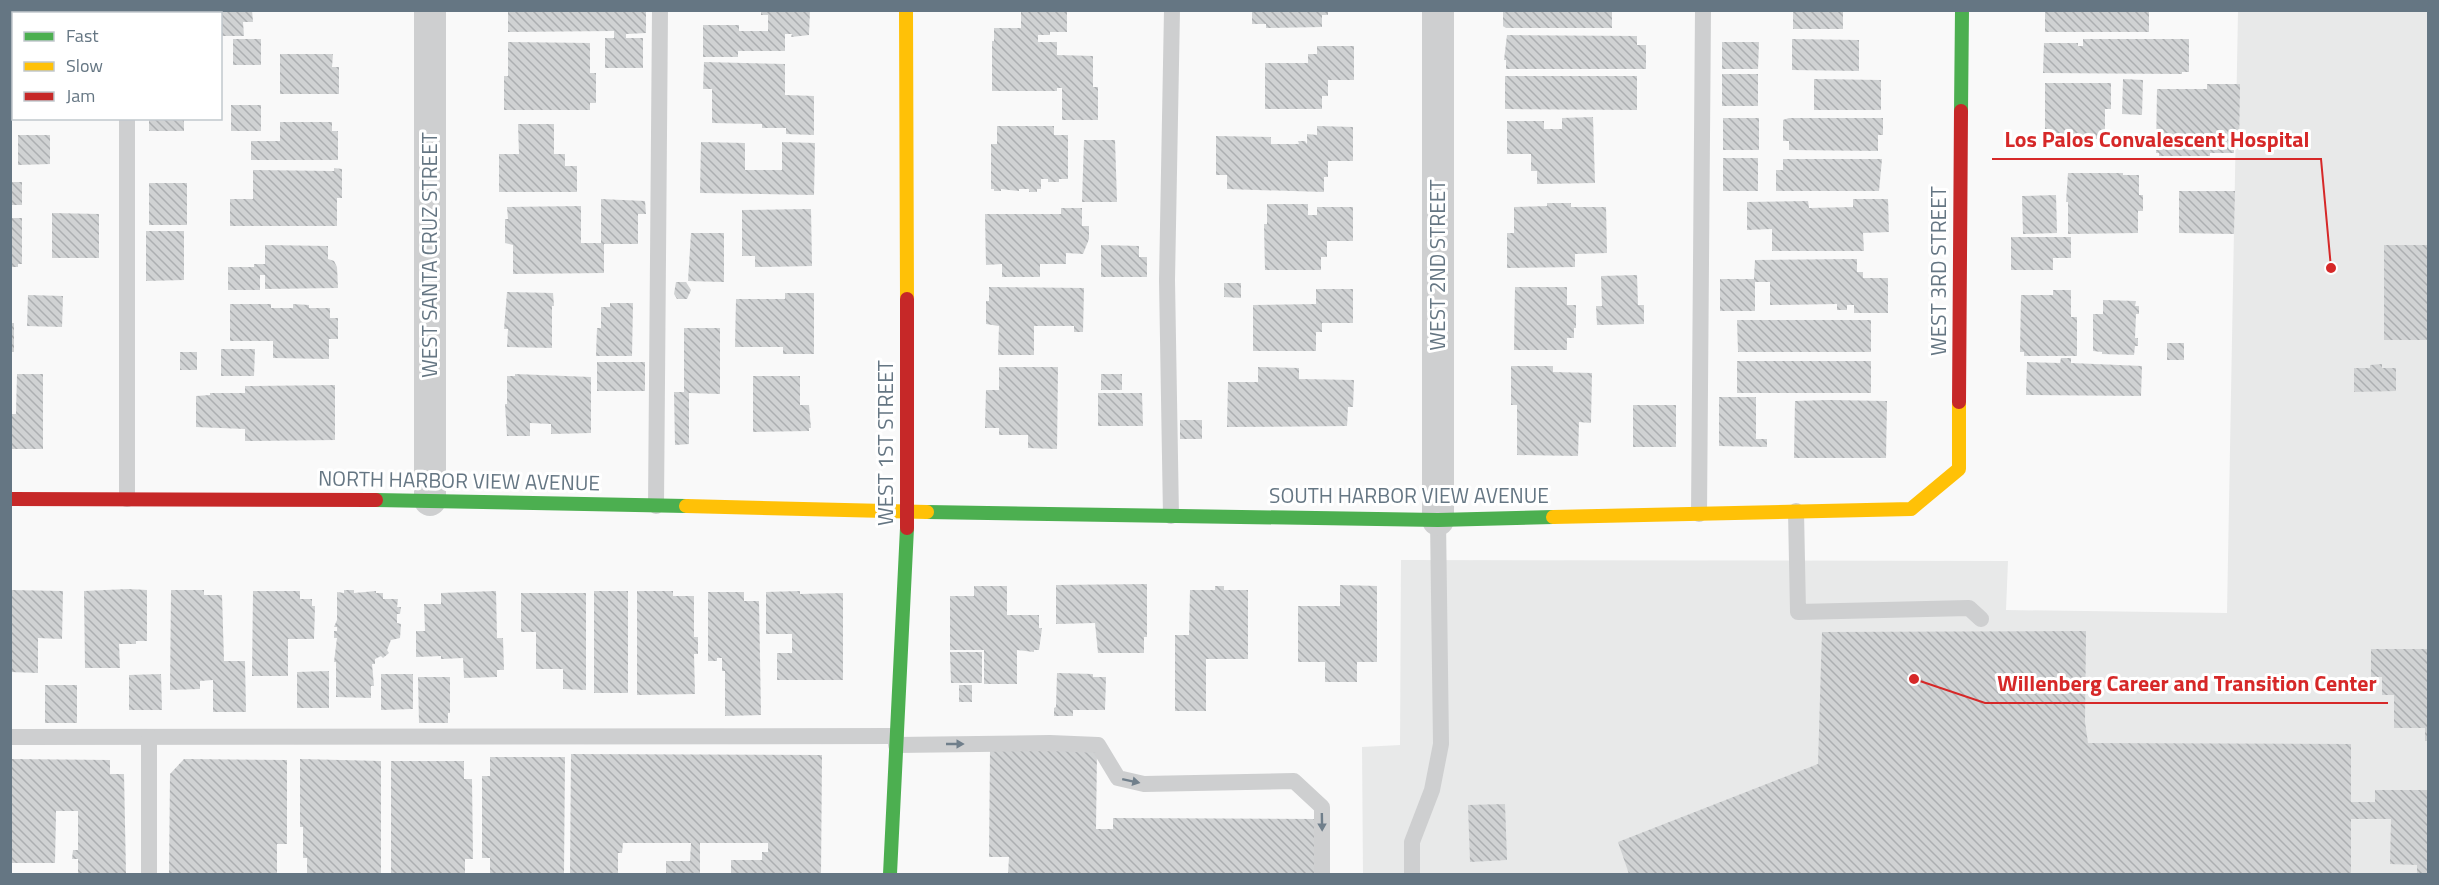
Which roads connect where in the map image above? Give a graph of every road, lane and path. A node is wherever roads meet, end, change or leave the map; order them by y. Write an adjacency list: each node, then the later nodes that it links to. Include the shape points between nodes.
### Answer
1 (430, 10): 11 (street, WEST SANTA CRUZ STREET)
2 (660, 10): 12 (lane)
3 (906, 10): 15 (street, WEST 1ST STREET)
4 (1172, 10): 17 (lane, via 1167,280)
5 (1438, 10): 18 (street, WEST 2ND STREET)
6 (1703, 10): 16 (lane)
7 (1962, 10): 13 (street, WEST 3RD STREET, via 1959,469)
8 (127, 120): 10 (lane)
9 (10, 499): 10 (street, NORTH HARBOR VIEW AVENUE)
10 (127, 500): 11 (street, NORTH HARBOR VIEW AVENUE)
11 (430, 500): 12 (street, NORTH HARBOR VIEW AVENUE)
12 (656, 506): 15 (street, NORTH HARBOR VIEW AVENUE)
13 (1911, 509): 14 (street, SOUTH HARBOR VIEW AVENUE)
14 (1796, 511): 16 (street, SOUTH HARBOR VIEW AVENUE); 19 (lane, via 1798,612 1969,608)
15 (908, 512): 17 (street, SOUTH HARBOR VIEW AVENUE); 22 (street, WEST 1ST STREET)
16 (1699, 514): 18 (street, SOUTH HARBOR VIEW AVENUE)
17 (1171, 516): 18 (street, SOUTH HARBOR VIEW AVENUE)
18 (1438, 520): 26 (lane, via 1441,744 1432,790 1412,842)
19 (1981, 619)
20 (148, 736): 21 (lane); 22 (lane); 23 (lane)
21 (10, 737)
22 (896, 740): 24 (street, WEST 1ST STREET); 25 (lane, one-way to 25, via 1098,745 1118,778 1144,784 1294,781 1322,807)
23 (149, 874)
24 (890, 874)
25 (1322, 874)
26 (1412, 874)

